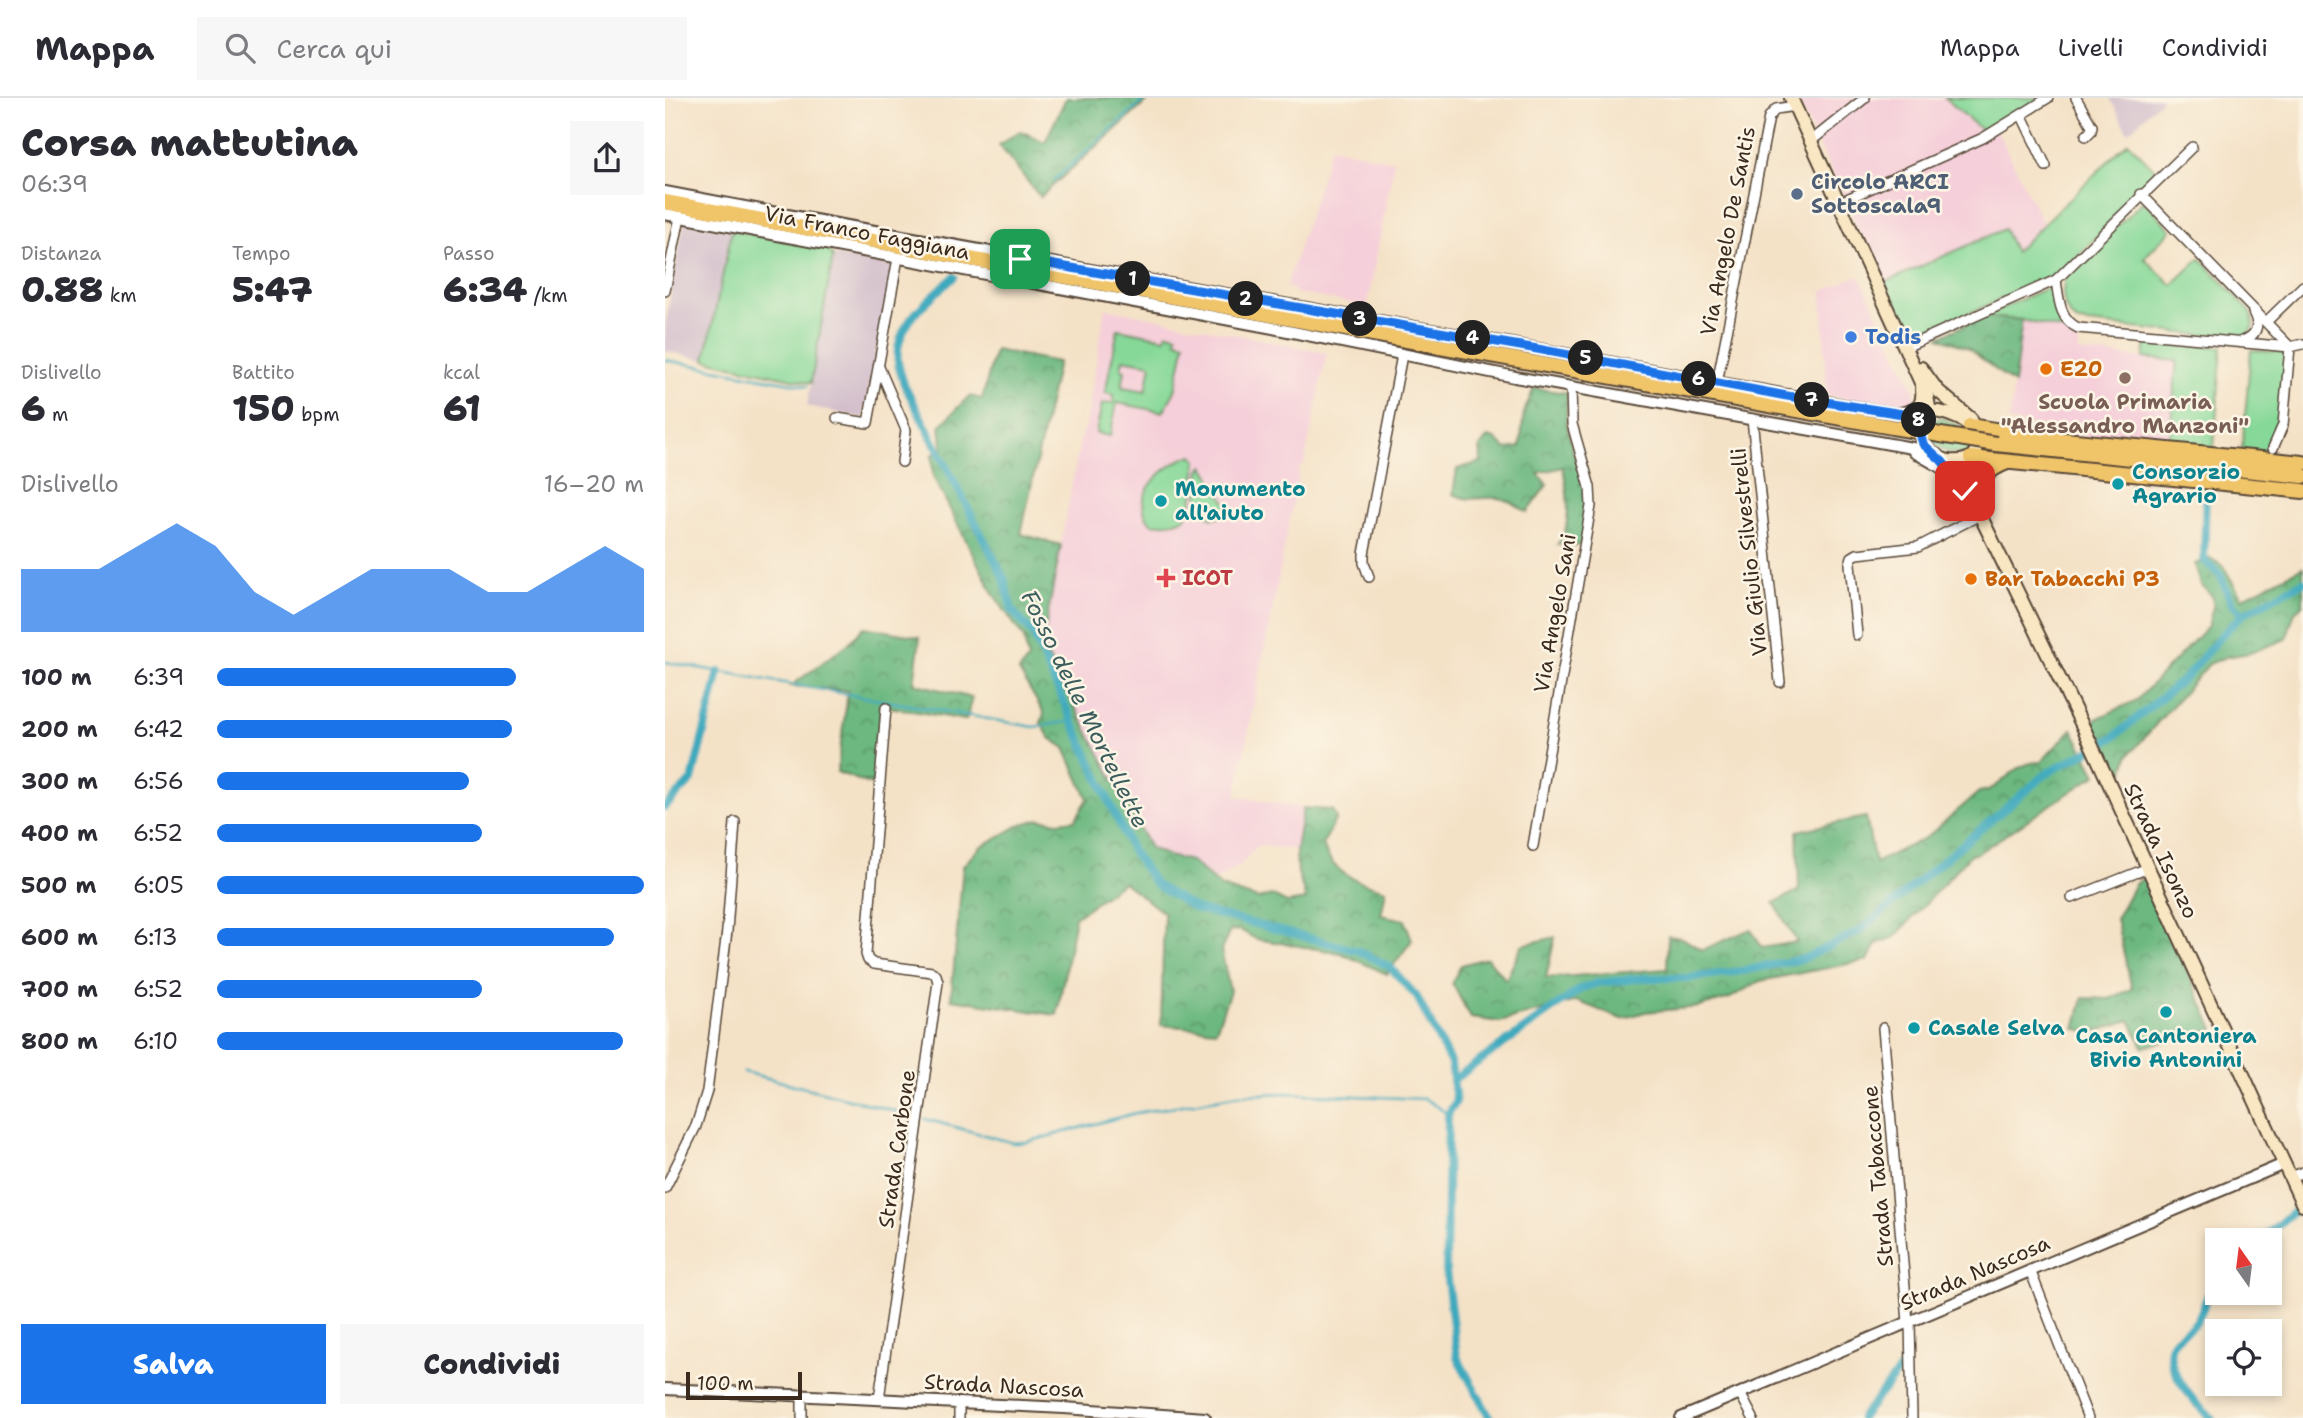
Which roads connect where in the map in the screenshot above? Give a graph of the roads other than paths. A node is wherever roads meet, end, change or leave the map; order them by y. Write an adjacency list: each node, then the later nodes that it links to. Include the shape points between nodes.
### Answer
1 (1865, 98): 7 (street)
2 (2048, 98): 5 (street)
3 (2076, 98): 6 (street, via 2092,126)
4 (1793, 102): 7 (main road); 28 (street, Via Angelo De Santis, via 1776,109 1768,119)
5 (2022, 116): 9 (street); 13 (street)
6 (2086, 136)
7 (1811, 141): 13 (main road)
8 (2192, 146): 11 (street)
9 (2046, 166)
10 (665, 192): 28 (street)
11 (2141, 194): 17 (street); 20 (street)
12 (665, 202): 35 (main road, via 1373,334)
13 (1838, 202): 24 (main road)
14 (665, 214): 15 (street, Via Franco Faggiana)
15 (680, 217): 16 (street, Via Franco Faggiana); 19 (street)
16 (898, 258): 26 (street, Via Franco Faggiana); 27 (street)
17 (2056, 280): 22 (street, via 2064,316 2078,328); 24 (street)
18 (2303, 286): 21 (street)
19 (665, 290)
20 (2246, 302): 21 (street); 22 (street, via 2257,327 2251,337)
21 (2266, 322): 25 (street)
22 (2240, 342): 25 (street)
23 (2303, 344): 25 (street)
24 (1906, 347): 29 (main road)
25 (2290, 347): 40 (street, via 2283,425)
26 (1402, 355): 30 (street, Via Franco Faggiana); 50 (street, via 1364,554)
27 (878, 365): 33 (street, via 868,423); 42 (street, via 906,430)
28 (1717, 383): 35 (street)
29 (1926, 383): 31 (main road); 32 (main road, via 1929,404); 35 (main road, via 1921,405); 37 (main road)
30 (1571, 387): 34 (street, Via Franco Faggiana); 55 (street, Via Angelo Sani, via 1572,424 1591,506)
31 (1948, 414): 32 (main road); 36 (main road)
32 (1924, 415): 35 (street); 39 (main road, via 1918,430)
33 (837, 418)
34 (1752, 419): 38 (street, Via Franco Faggiana); 52 (street, Via Giulio Silvestrelli)
35 (1896, 420): 46 (main road, bridge, via 1996,444)
36 (1970, 426): 37 (main road); 41 (main road, via 1978,439)
37 (1987, 429): 40 (main road, via 2044,438)
38 (1899, 446): 39 (street, Via Franco Faggiana); 45 (street)
39 (1933, 453): 41 (main road, via 1954,461); 45 (main road)
40 (2271, 454): 44 (main road)
41 (1971, 458): 43 (main road); 48 (main road, via 1968,475)
42 (902, 462)
43 (2007, 462): 47 (main road); 48 (main road, via 1983,477)
44 (2303, 463)
45 (1951, 473): 49 (main road)
46 (2303, 476)
47 (2303, 491)
48 (1976, 498): 49 (main road)
49 (1980, 515): 51 (street, via 1922,546 1852,557); 56 (main road, Strada Isonzo)
50 (1369, 577)
51 (1857, 635)
52 (1780, 682)
53 (886, 708): 69 (street, Strada Carbone, via 866,951 868,960 877,964 932,972 938,979)
54 (735, 822): 62 (street, via 727,931 705,1097)
55 (1533, 846)
56 (2148, 868): 57 (street); 59 (main road, Strada Isonzo)
57 (2072, 898)
58 (1883, 1028): 65 (street, Strada Tabaccone)
59 (2284, 1164): 61 (main road, Strada Isonzo); 64 (street, Strada Nascosa)
60 (2303, 1172): 61 (street)
61 (2290, 1178): 63 (main road, Strada Isonzo)
62 (665, 1188)
63 (2303, 1205)
64 (2030, 1270): 65 (street, Strada Nascosa); 77 (street)
65 (1909, 1321): 67 (street, Strada Nascosa); 76 (street, Strada Tabaccone)
66 (665, 1389): 68 (street, Strada Nascosa)
67 (1740, 1393): 74 (street, Strada Nascosa); 75 (street)
68 (802, 1395): 69 (street, Strada Nascosa); 71 (street)
69 (879, 1399): 70 (street, Strada Nascosa)
70 (959, 1403): 72 (street); 73 (street, Strada Nascosa)
71 (802, 1418)
72 (959, 1418)
73 (1205, 1418)
74 (1681, 1418)
75 (1753, 1418)
76 (1912, 1418)
77 (2088, 1418)

